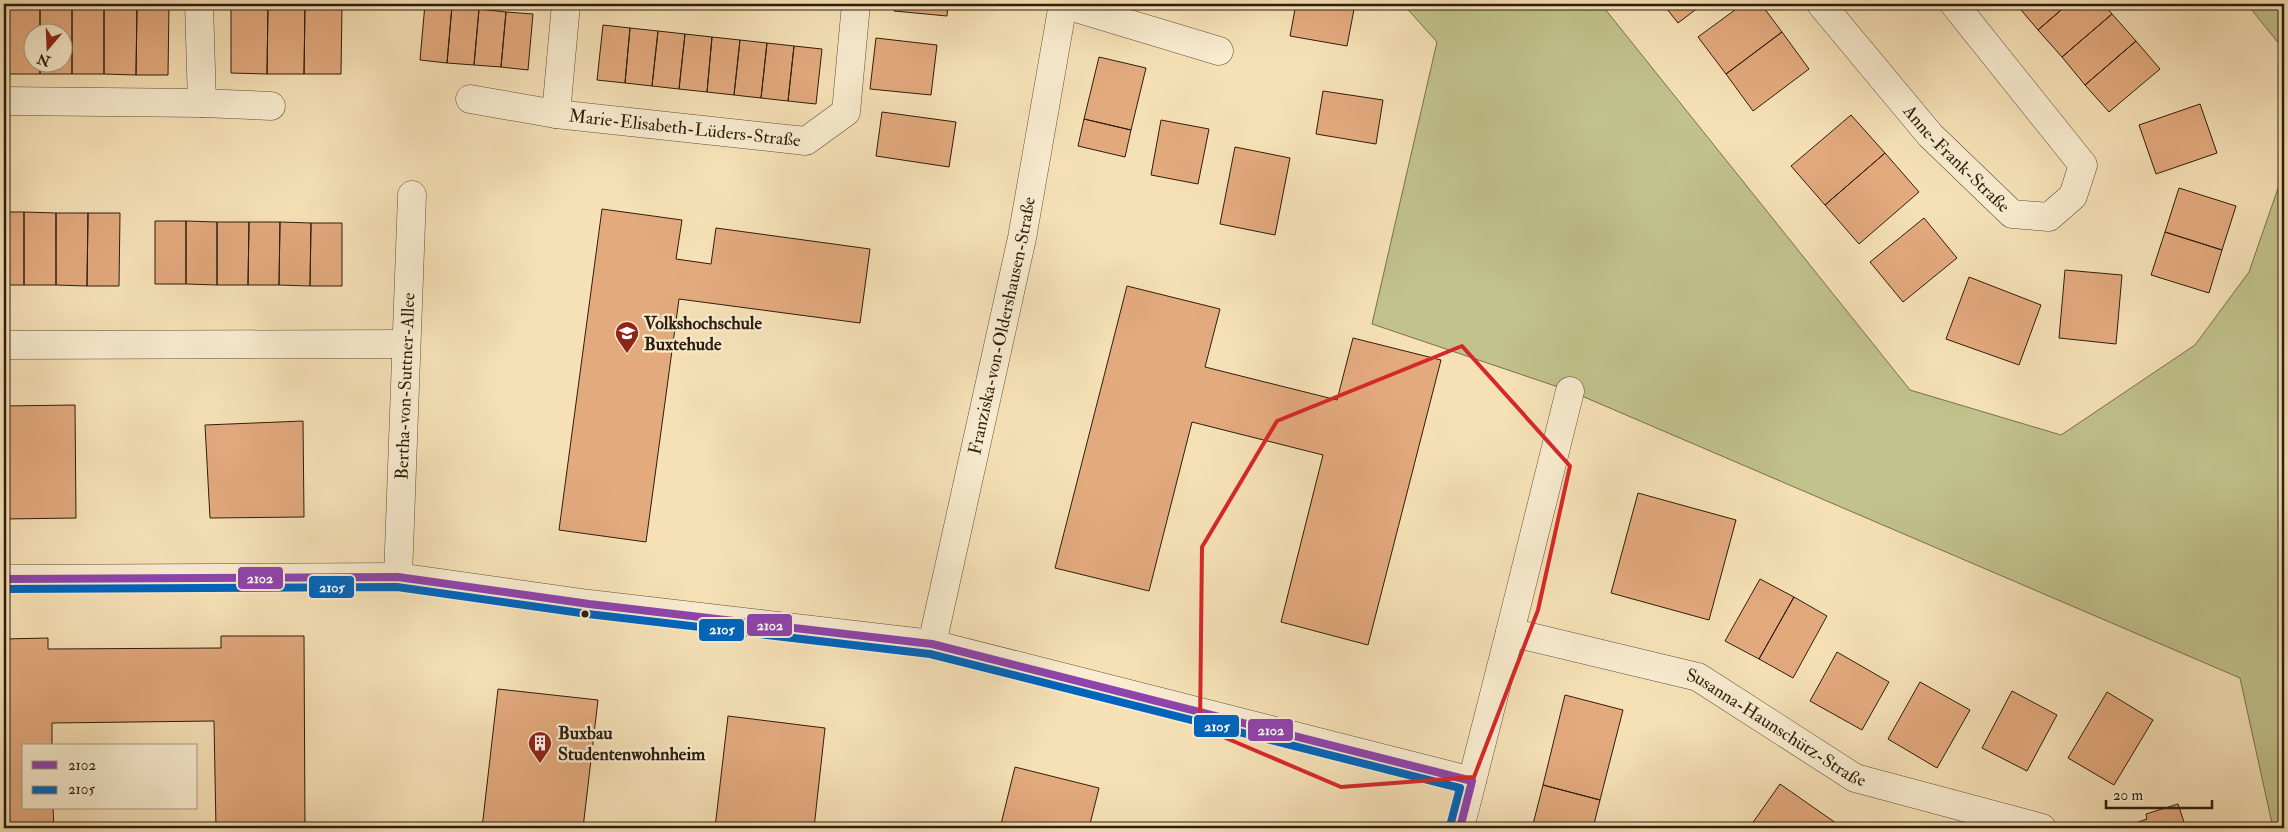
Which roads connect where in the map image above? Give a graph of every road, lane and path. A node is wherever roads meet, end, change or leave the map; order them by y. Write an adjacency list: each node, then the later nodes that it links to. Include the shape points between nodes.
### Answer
1 (199, 4): 10 (street)
2 (566, 4): 12 (street, Marie-Elisabeth-Lüders-Straße)
3 (856, 4): 12 (street, Marie-Elisabeth-Lüders-Straße, via 846,112 806,141)
4 (1063, 4): 7 (street, Franziska-von-Oldershausen-Straße); 20 (street, Franziska-von-Oldershausen-Straße, via 1022,238)
5 (1821, 4): 6 (street, Anne-Frank-Straße, via 1930,135 2012,214 2049,217 2073,196 2083,165)
6 (1954, 4)
7 (1219, 51)
8 (470, 99): 12 (street, Marie-Elisabeth-Lüders-Straße)
9 (4, 101): 10 (street)
10 (202, 103): 11 (street)
11 (271, 106)
12 (556, 114)
13 (412, 195): 15 (street, Bertha-von-Suttner-Allee)
14 (4, 344): 15 (street)
15 (405, 344): 17 (street, Bertha-von-Suttner-Allee)
16 (1570, 391): 19 (street)
17 (398, 577): 18 (street); 20 (street, via 589,604)
18 (4, 579)
19 (1510, 632): 21 (street); 23 (street, Susanna-Haunschütz-Straße, via 1698,677 1855,778)
20 (932, 644): 21 (street)
21 (1472, 781): 22 (street)
22 (1460, 828)
23 (2042, 828)

